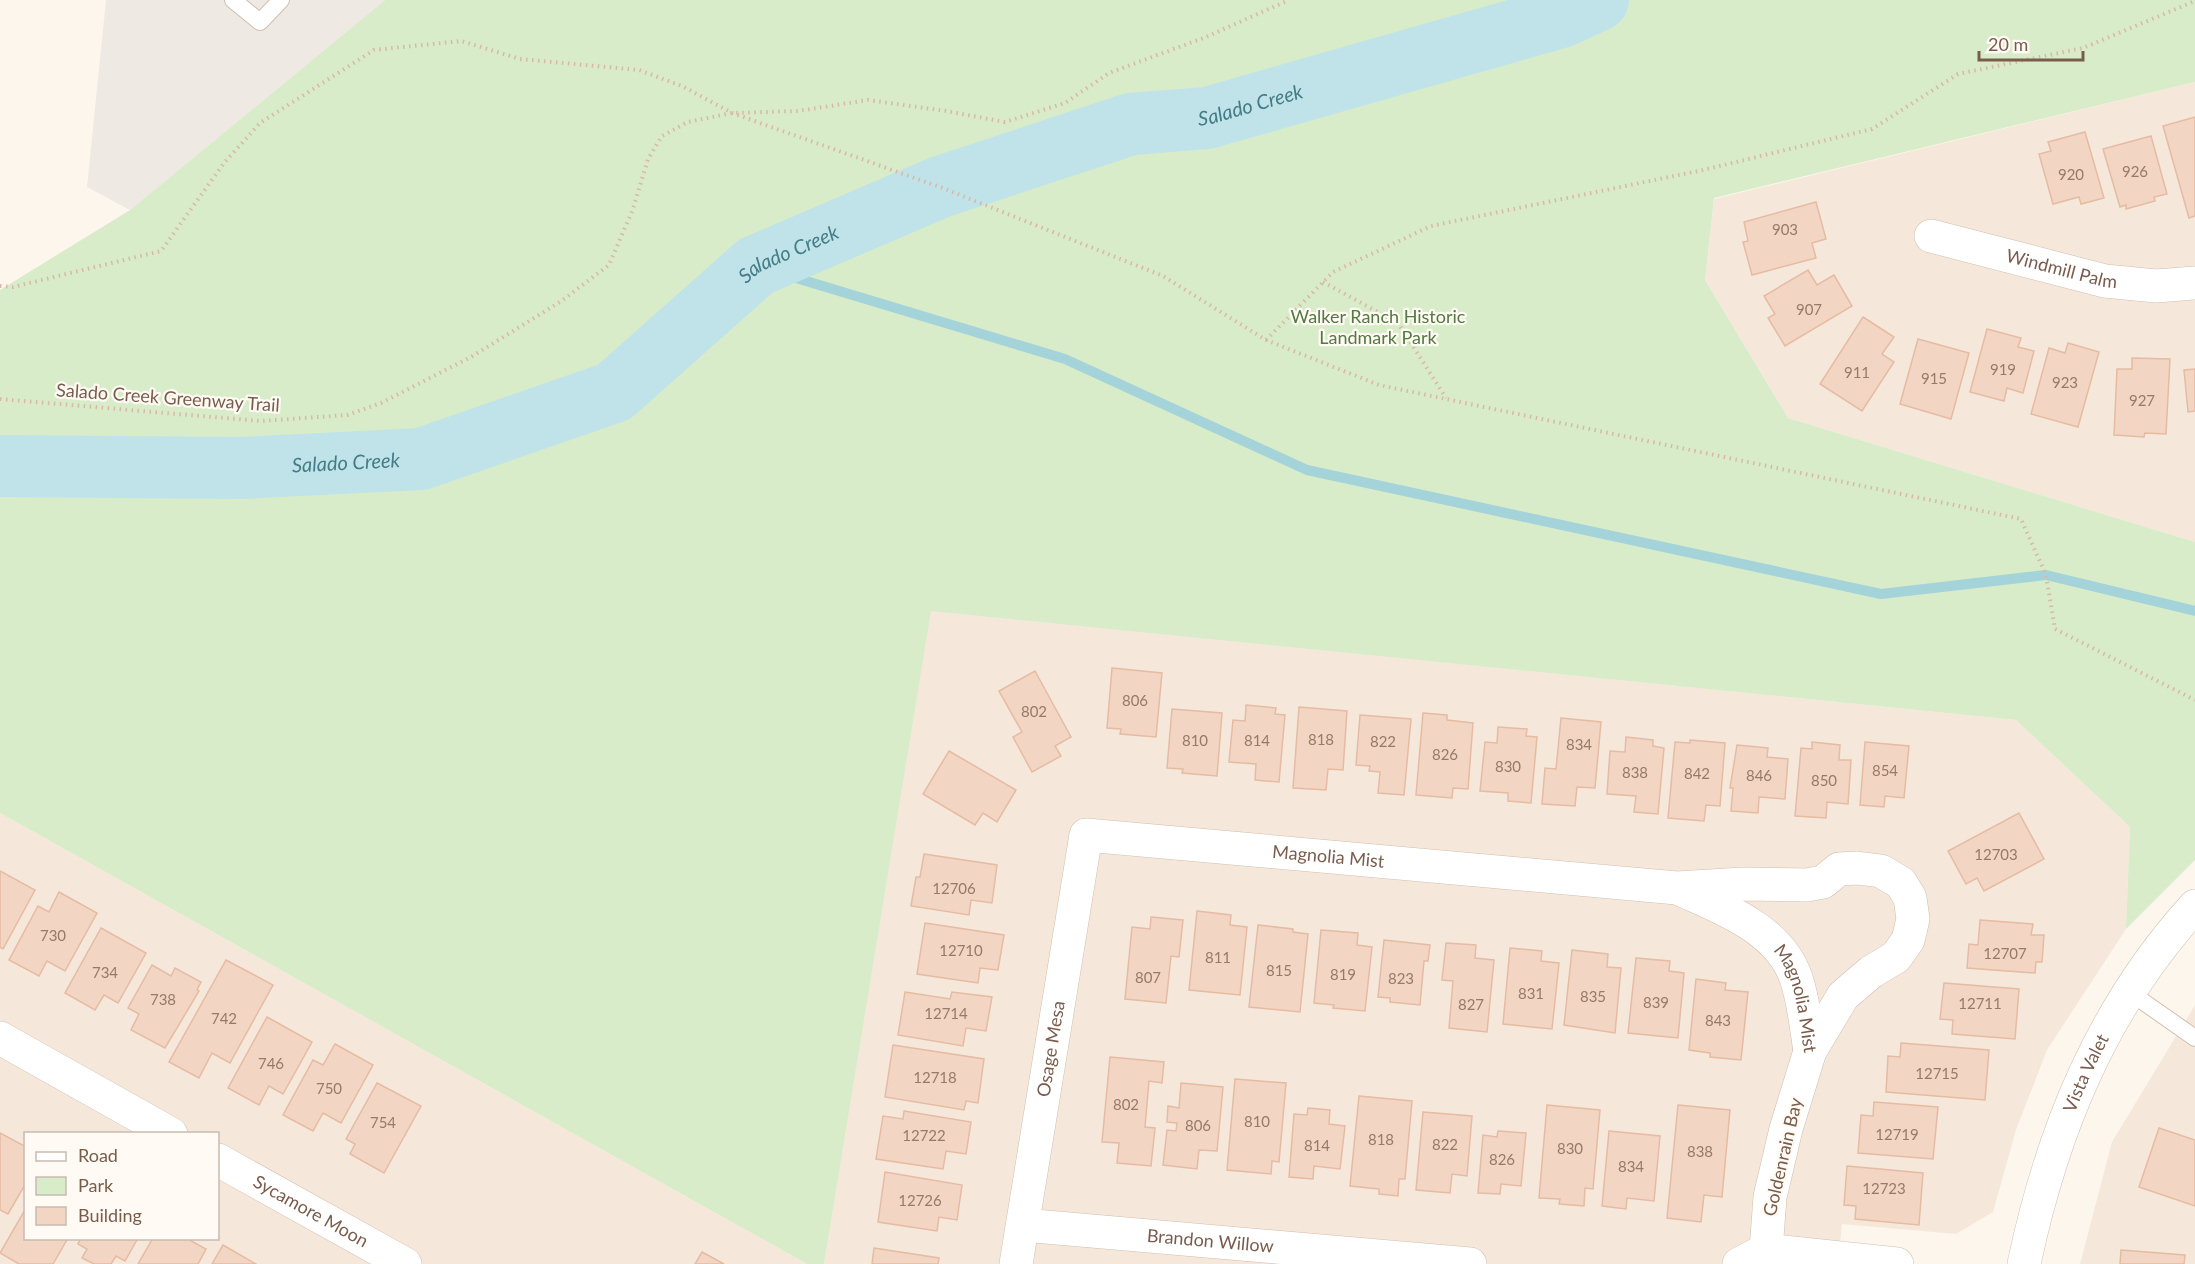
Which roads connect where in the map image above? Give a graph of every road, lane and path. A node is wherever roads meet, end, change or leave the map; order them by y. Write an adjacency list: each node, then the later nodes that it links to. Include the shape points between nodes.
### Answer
1 (233, 0): 2 (lane, via 260,22)
2 (281, 0)
3 (1289, 0): 5 (path, Salado Creek Greenway Trail, via 1206,37 1109,73 1065,103 1005,122 868,100 798,111)
4 (2195, 1): 7 (path, via 2083,48 1958,74 1872,129 1703,170 1431,226 1333,272)
5 (732, 113): 9 (path, via 682,86 639,70 520,59 461,41 374,50 260,123 224,163 161,251); 10 (path, via 940,188 1163,276); 11 (path, Salado Creek Greenway Trail, via 687,122 662,136 648,159 633,209 609,265 560,302 471,357 381,403 346,415 260,421)
6 (1931, 236): 8 (street, Windmill Palm, via 2105,281 2156,286)
7 (1323, 282): 10 (path); 12 (path, via 1398,322)
8 (2195, 283)
9 (0, 286)
10 (1266, 340): 12 (path, via 1379,385)
11 (0, 399)
12 (1447, 399): 13 (path, via 2022,519 2046,575 2055,628)
13 (2195, 700)
14 (1086, 835): 15 (street, Magnolia Mist); 23 (street, Osage Mesa)
15 (1677, 888): 20 (street, Magnolia Mist, via 1737,915 1784,952 1796,977); 20 (street, Magnolia Mist, via 1807,885 1823,882 1839,869 1857,868 1881,871 1901,882 1910,898 1913,919 1908,940 1896,957 1843,996)
16 (2195, 906): 17 (street, Vista Valet)
17 (2128, 991): 19 (lane); 29 (street, Vista Valet, via 2076,1091 2052,1154)
18 (0, 1038): 21 (street)
19 (2195, 1038)
20 (1810, 1051): 24 (street, Goldenrain Bay, via 1786,1129)
21 (167, 1132)
22 (219, 1161): 25 (street, Sycamore Moon)
23 (1023, 1225): 26 (street, Osage Mesa); 27 (street, Brandon Willow)
24 (1757, 1260): 28 (street)
25 (405, 1264)
26 (1016, 1264)
27 (1470, 1264)
28 (1897, 1264)
29 (2024, 1264)

